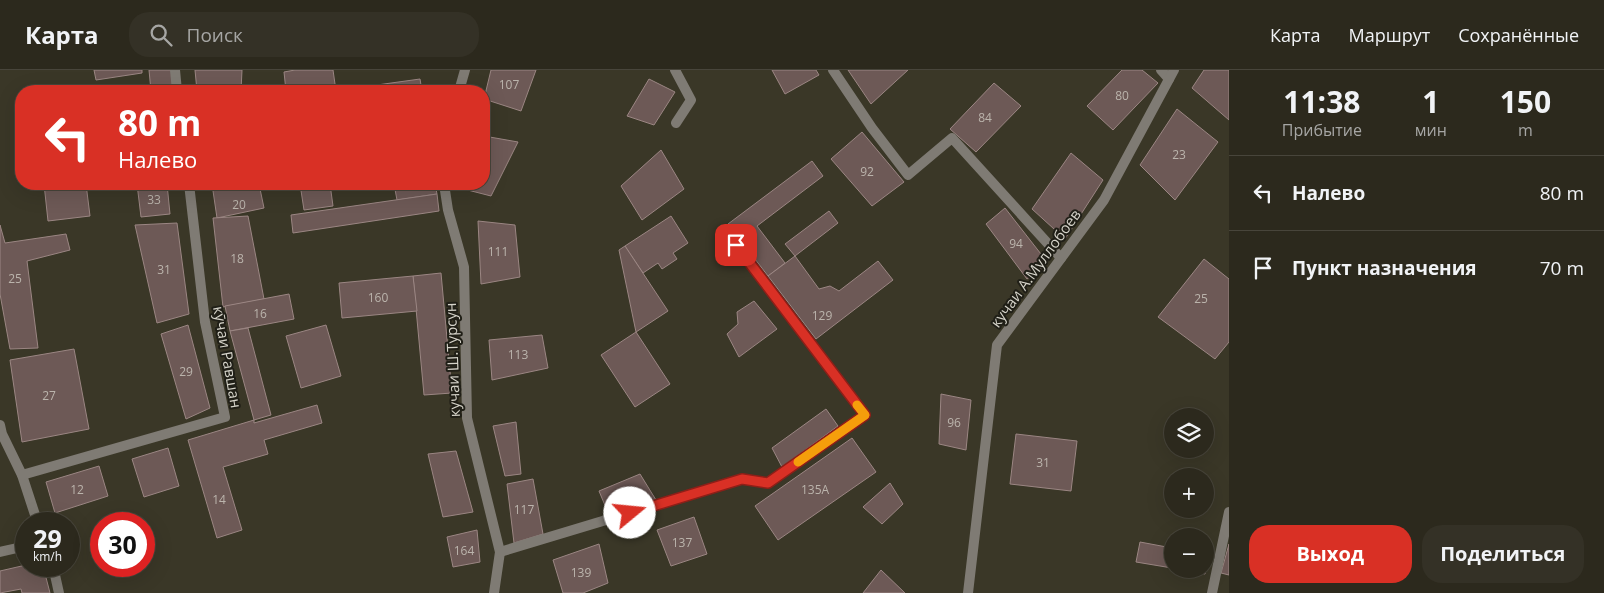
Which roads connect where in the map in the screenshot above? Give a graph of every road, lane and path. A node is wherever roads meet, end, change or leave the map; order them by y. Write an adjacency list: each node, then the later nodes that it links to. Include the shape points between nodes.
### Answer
1 (175, 70): 7 (street)
2 (465, 70): 8 (street)
3 (675, 70): 9 (street, via 691,100)
4 (833, 70): 13 (street, via 908,174 952,138)
5 (1161, 70): 6 (street)
6 (1172, 74): 13 (street, кучаи А.Муллобоев, via 1104,200)
7 (176, 85)
8 (461, 85)
9 (676, 123)
10 (190, 190): 15 (street, кӯчаи Равшан, via 205,322 225,417)
11 (445, 190): 20 (street, кучаи Ш.Турсун, via 464,267 467,418)
12 (736, 245): 20 (street, via 865,415 768,483 742,479)
13 (1061, 258): 24 (street, кучаи А.Муллобоев, via 997,345)
14 (0, 425): 15 (street)
15 (22, 475): 16 (street)
16 (34, 512)
17 (1229, 512): 25 (street)
18 (15, 549): 19 (street)
19 (0, 552)
20 (500, 552): 23 (street, кучаи Ш.Турсун)
21 (55, 577): 22 (street)
22 (59, 593)
23 (494, 593)
24 (968, 593)
25 (1212, 593)

